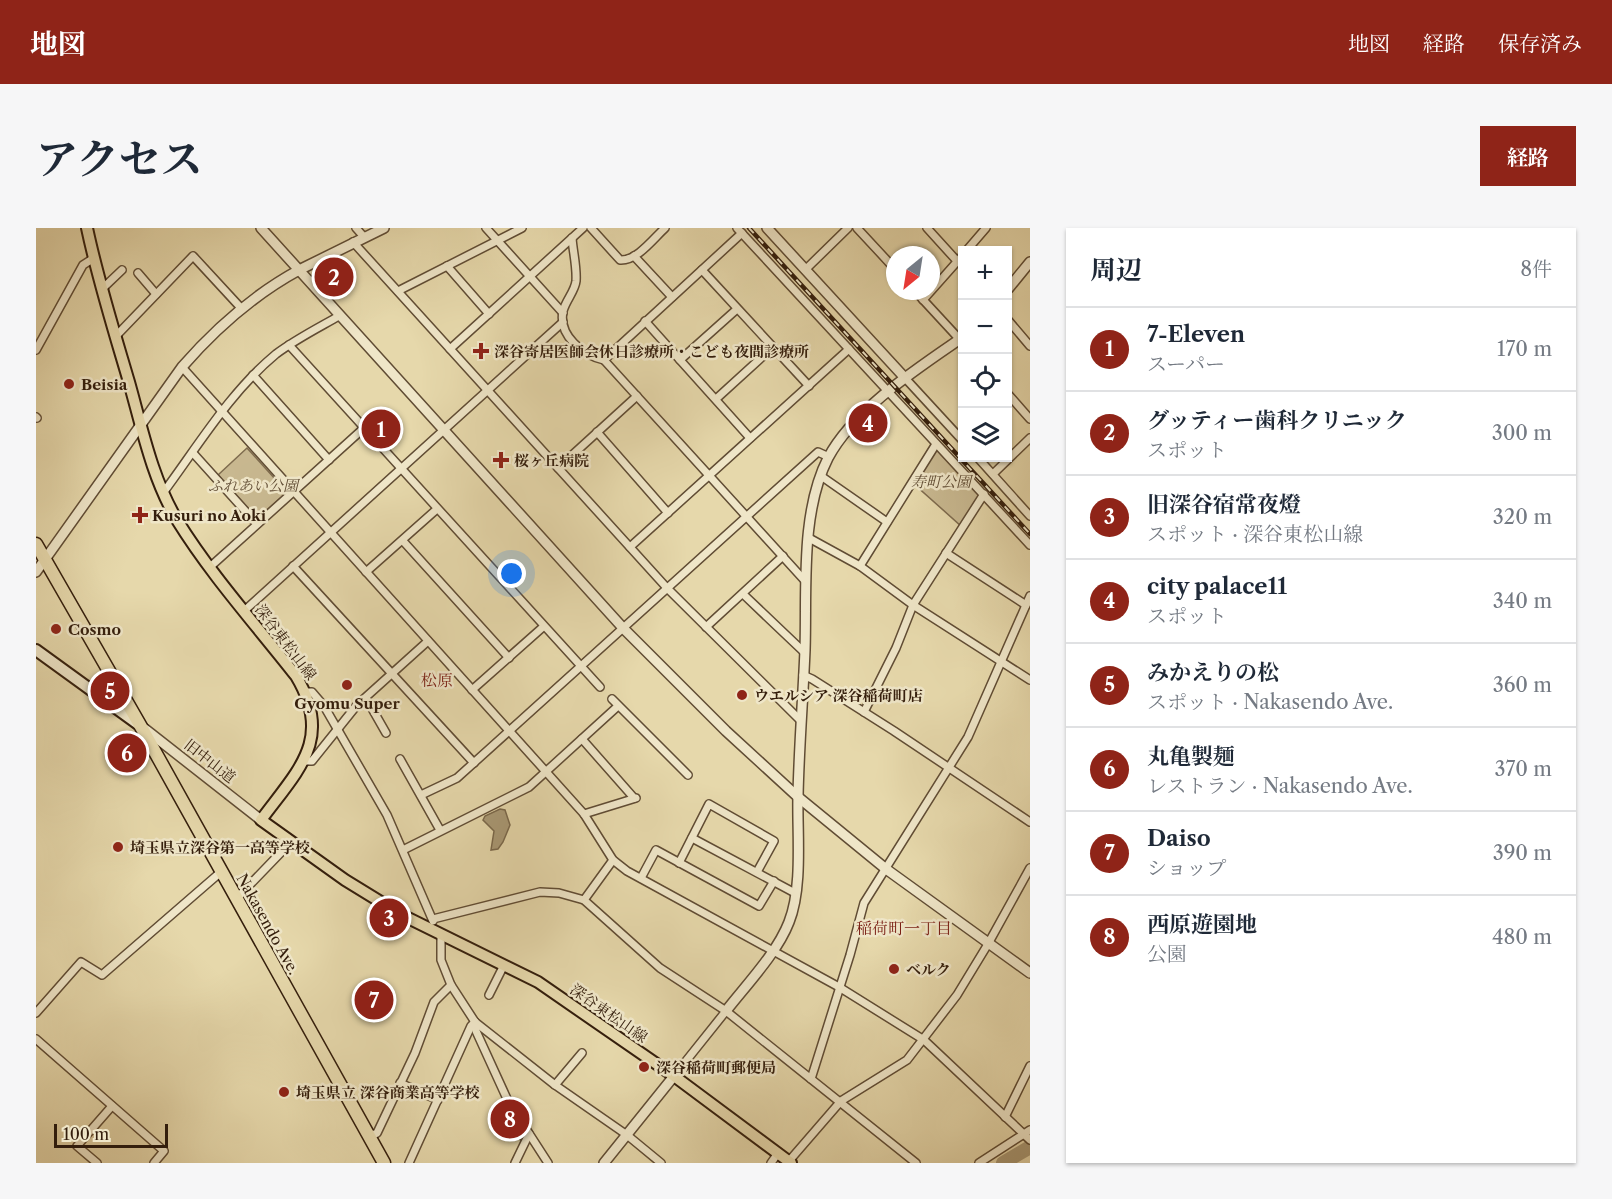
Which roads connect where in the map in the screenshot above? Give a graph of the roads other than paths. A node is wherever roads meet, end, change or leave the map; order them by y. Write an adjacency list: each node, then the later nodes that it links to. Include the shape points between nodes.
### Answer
1 (87, 228): 23 (main road, 深谷東松山線)
2 (261, 228): 29 (street)
3 (356, 228): 16 (street)
4 (384, 228): 16 (street)
5 (486, 228): 18 (street)
6 (522, 228): 18 (street)
7 (584, 228): 17 (street)
8 (591, 228): 21 (street, via 620,260)
9 (664, 228): 21 (street)
10 (767, 228): 31 (street)
11 (848, 228): 31 (street)
12 (857, 228): 24 (street)
13 (927, 228): 22 (street)
14 (986, 228): 20 (street)
15 (740, 230): 30 (street); 56 (street)
16 (364, 237): 19 (street)
17 (572, 238): 33 (street); 43 (street, via 576,283)
18 (497, 241): 27 (street); 33 (street)
19 (353, 242): 29 (street); 37 (street)
20 (970, 246)
21 (634, 256): 39 (street)
22 (958, 256)
23 (94, 258): 36 (main road, 深谷東松山線); 57 (street, via 83,265)
24 (886, 259)
25 (958, 260): 34 (street)
26 (1030, 262): 35 (street)
27 (447, 266): 37 (street); 44 (street)
28 (122, 270): 36 (street)
29 (299, 270): 41 (street); 45 (street)
30 (702, 270): 39 (street); 42 (street)
31 (805, 270): 62 (street)
32 (138, 273): 38 (street)
33 (530, 277): 43 (street); 44 (street)
34 (940, 281)
35 (1012, 284)
36 (102, 289): 49 (main road, 深谷東松山線)
37 (398, 291): 55 (street)
38 (156, 294): 41 (street, via 192,256); 49 (street)
39 (672, 297): 46 (street)
40 (923, 300): 50 (street)
41 (241, 308): 60 (street)
42 (737, 309): 54 (street); 59 (street)
43 (563, 313): 47 (street)
44 (489, 314): 55 (street)
45 (339, 316): 52 (street); 73 (street)
46 (645, 321): 58 (street); 59 (street)
47 (563, 322): 58 (street, via 575,345); 64 (street)
48 (1012, 325): 53 (street)
49 (116, 336): 71 (main road, 深谷東松山線)
50 (958, 337)
51 (958, 342): 62 (street)
52 (289, 345): 61 (street); 72 (street)
53 (1030, 346)
54 (773, 347): 63 (street); 67 (street)
55 (450, 349): 64 (street)
56 (849, 349): 63 (street); 65 (street)
57 (36, 350)
58 (604, 360): 66 (street)
59 (680, 360): 67 (street)
60 (182, 367): 69 (street); 71 (street)
61 (253, 375): 69 (street); 81 (street)
62 (905, 378): 65 (street); 75 (street)
63 (809, 386): 76 (street)
64 (487, 390): 73 (street); 83 (street)
65 (888, 392): 78 (street); 80 (street, via 858,418)
66 (637, 396): 74 (street); 86 (street)
67 (716, 399): 76 (street)
68 (1012, 399): 70 (street)
69 (222, 412): 79 (street); 88 (street)
70 (1030, 419)
71 (141, 426): 89 (main road, 深谷東松山線); 105 (street)
72 (364, 428): 81 (street); 84 (street)
73 (443, 430): 84 (street); 120 (street)
74 (597, 432): 83 (street); 92 (street)
75 (958, 436)
76 (750, 438): 86 (street)
77 (1030, 438): 85 (street)
78 (936, 444): 90 (street); 95 (street)
79 (193, 453): 89 (street); 96 (street)
80 (829, 457): 87 (street); 93 (street, via 818,452)
81 (329, 460): 88 (street)
82 (982, 462): 85 (street)
83 (558, 468): 102 (street)
84 (401, 469): 91 (street); 97 (street)
85 (993, 474): 94 (street)
86 (709, 476): 92 (street); 93 (street)
87 (821, 476): 95 (street); 98 (street)
88 (294, 491): 96 (street); 97 (street)
89 (164, 493): 108 (main road, 深谷東松山線)
90 (984, 494): 101 (street); 103 (street)
91 (437, 510): 99 (street); 118 (street)
92 (668, 513): 102 (street)
93 (746, 516): 104 (street); 112 (street)
94 (1030, 516)
95 (887, 522): 107 (street)
96 (257, 524): 108 (street)
97 (330, 532): 106 (street); 110 (street)
98 (809, 538): 107 (street); 111 (street)
99 (403, 541): 110 (street); 124 (street)
100 (36, 544): 105 (highway, Nakasendo Ave.)
101 (1030, 544)
102 (630, 547): 112 (street)
103 (946, 553): 115 (street); 116 (street)
104 (783, 556): 111 (street); 113 (street)
105 (45, 560): 109 (street); 138 (highway, Nakasendo Ave.)
106 (293, 566): 117 (street); 127 (street)
107 (860, 566): 115 (street)
108 (210, 567): 117 (main road, 深谷東松山線)
109 (36, 572)
110 (366, 572): 121 (street)
111 (806, 582): 123 (street)
112 (667, 588): 119 (street); 120 (street)
113 (744, 594): 119 (street); 123 (street)
114 (1030, 596): 116 (street)
115 (913, 605): 125 (street); 136 (street)
116 (1026, 605): 125 (street)
117 (244, 610): 132 (main road, 深谷東松山線)
118 (543, 627): 124 (street); 126 (street)
119 (706, 627): 137 (street)
120 (623, 628): 126 (street); 150 (street)
121 (428, 641): 127 (street); 131 (street)
122 (36, 650): 138 (main road)
123 (805, 653): 128 (street)
124 (509, 658): 131 (street)
125 (1000, 662): 129 (street); 146 (street, via 975,723)
126 (580, 667): 130 (street); 140 (street)
127 (393, 673): 133 (street); 145 (street)
128 (803, 675): 136 (street); 137 (street)
129 (1030, 680)
130 (600, 687)
131 (472, 690): 140 (street)
132 (305, 692): 139 (street, via 312,692); 144 (main road, 深谷東松山線, via 312,730)
133 (366, 698): 139 (street); 141 (street)
134 (612, 699): 135 (street)
135 (618, 705): 142 (street); 148 (street)
136 (864, 712): 146 (street)
137 (801, 721): 150 (street)
138 (140, 725): 152 (street, 旧中山道); 162 (highway, Nakasendo Ave.)
139 (339, 730): 144 (street, via 312,760); 157 (street)
140 (509, 731): 145 (street); 147 (street)
141 (386, 734)
142 (582, 739): 147 (street); 151 (street, via 636,798)
143 (400, 759): 149 (street)
144 (304, 761): 152 (main road, 深谷東松山線)
145 (474, 763): 149 (street, via 457,778)
146 (948, 768): 153 (street); 161 (street)
147 (546, 772): 151 (street); 154 (street, via 529,787)
148 (688, 775)
149 (421, 795): 154 (street)
150 (798, 796): 161 (street); 166 (street)
151 (584, 814): 158 (street)
152 (261, 819): 156 (main road, 深谷東松山線)
153 (1030, 822)
154 (440, 831): 157 (street)
155 (692, 838): 159 (street); 163 (street); 163 (street, via 709,804 774,841)
156 (291, 842): 167 (street); 169 (main road, 深谷東松山線, via 402,915)
157 (403, 850): 169 (street)
158 (613, 860): 164 (street); 168 (street)
159 (679, 863): 164 (street, via 656,850); 165 (street, via 759,906)
160 (1030, 868): 171 (street)
161 (886, 869): 171 (street); 176 (street, via 864,903)
162 (222, 871): 167 (highway, Nakasendo Ave.); 179 (street, via 102,975 81,962)
163 (757, 872): 165 (street)
164 (641, 878): 172 (street)
165 (774, 881): 166 (street)
166 (795, 893): 172 (street, via 789,922)
167 (237, 898): 196 (highway, Nakasendo Ave.)
168 (584, 900): 169 (street, via 540,892); 178 (street, via 660,968)
169 (431, 924): 170 (main road, 深谷東松山線)
170 (441, 935): 173 (main road, 深谷東松山線); 175 (street, via 441,960)
171 (988, 944): 174 (street); 182 (street)
172 (772, 951): 176 (street); 178 (street)
173 (504, 965): 177 (street); 185 (main road, 深谷東松山線, via 538,982)
174 (1030, 973)
175 (451, 985): 180 (street); 187 (street, via 434,1002)
176 (839, 987): 182 (street); 186 (street)
177 (489, 995)
178 (726, 1011): 185 (street); 186 (street)
179 (36, 1014)
180 (475, 1022): 188 (street); 189 (street); 193 (street, via 508,1101)
181 (36, 1040): 191 (street)
182 (924, 1040): 190 (street, via 907,1060); 192 (street)
183 (582, 1053): 188 (street)
184 (1030, 1066): 192 (street)
185 (674, 1076): 194 (street); 197 (main road, 深谷東松山線)
186 (811, 1079): 190 (street)
187 (400, 1083): 189 (street); 196 (street, via 377,1133)
188 (555, 1085): 194 (street)
189 (438, 1100): 202 (street)
190 (841, 1101): 198 (street); 208 (street)
191 (112, 1106): 199 (street, via 77,1146); 200 (street, via 164,1151)
192 (1005, 1117): 195 (street)
193 (529, 1134): 203 (street); 204 (street)
194 (627, 1135): 205 (street); 206 (street)
195 (1028, 1135): 209 (street)
196 (369, 1137): 201 (highway, Nakasendo Ave.)
197 (778, 1153): 198 (main road, 深谷東松山線); 207 (street)
198 (790, 1162)
199 (97, 1163)
200 (154, 1163)
201 (384, 1163)
202 (410, 1163)
203 (515, 1163)
204 (548, 1163)
205 (604, 1163)
206 (661, 1163)
207 (771, 1163)
208 (916, 1163)
209 (979, 1163)

